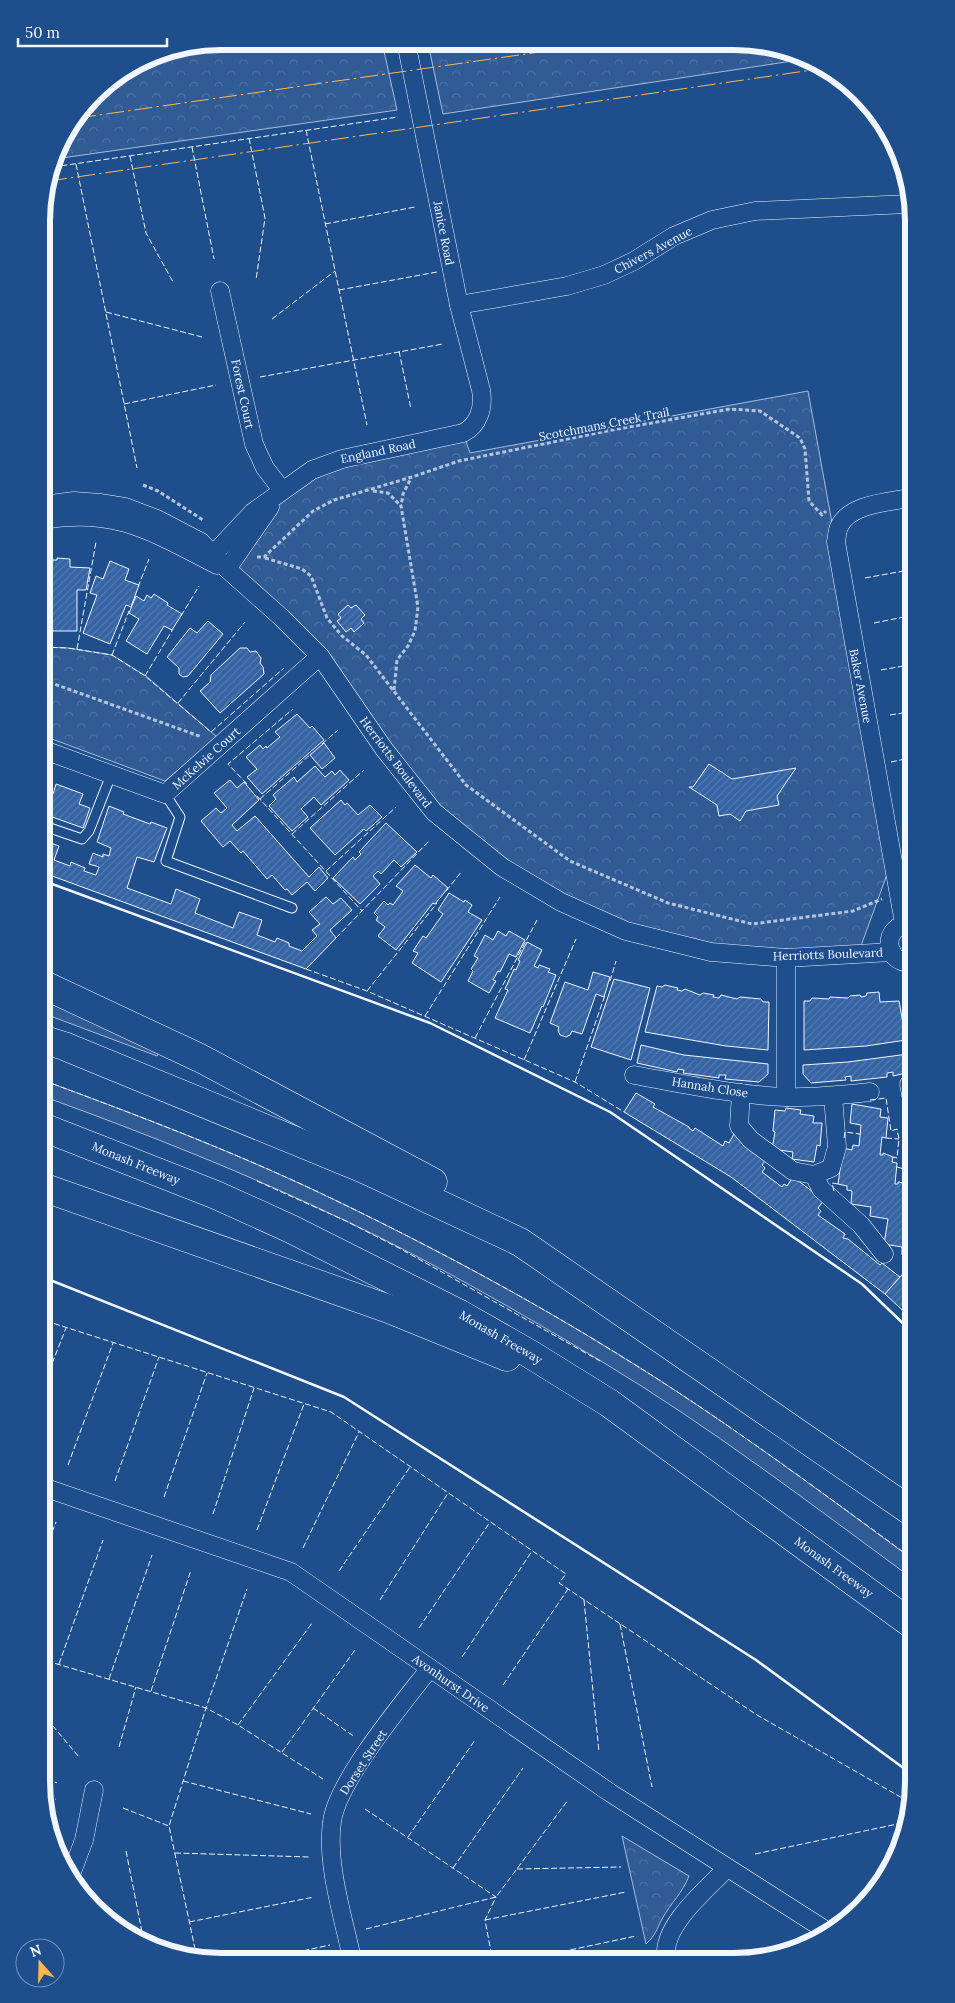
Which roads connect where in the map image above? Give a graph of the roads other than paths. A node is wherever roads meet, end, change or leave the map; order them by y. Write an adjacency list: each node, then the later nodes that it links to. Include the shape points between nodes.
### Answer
1 (408, 50): 4 (street, Janice Road)
2 (904, 204): 4 (street, Chivers Avenue, via 755,211 712,220 674,236 604,275 567,286)
3 (220, 291): 6 (street, Forest Court, via 254,444 265,468)
4 (459, 305): 5 (street, Janice Road, via 482,401)
5 (477, 422): 6 (street, England Road, via 463,433 330,462 303,474)
6 (282, 490): 11 (street, England Road, via 244,520); 12 (street, England Road)
7 (905, 499): 19 (street, Baker Avenue, via 861,507 843,520 836,542)
8 (50, 504): 9 (street, via 74,502)
9 (111, 511): 10 (street); 11 (street, via 140,519)
10 (50, 519)
11 (211, 557): 12 (street)
12 (226, 569): 13 (street, Herriotts Boulevard)
13 (320, 656): 16 (street, McKelvie Court); 22 (street, Herriotts Boulevard, via 384,749 434,812 502,867 561,902 626,931 711,952)
14 (50, 752): 15 (street, McKelvie Court)
15 (111, 775): 16 (street, McKelvie Court); 17 (lane, via 89,831 82,839)
16 (165, 794): 18 (lane, via 180,817 166,861)
17 (50, 828)
18 (292, 908)
19 (905, 916)
20 (905, 924): 21 (street, via 891,934)
21 (892, 952): 22 (street, Herriotts Boulevard); 23 (street)
22 (786, 958): 30 (street)
23 (905, 962)
24 (50, 988): 34 (highway, via 200,1058 452,1192)
25 (50, 1042): 34 (highway, via 364,1169)
26 (634, 1075): 28 (street, Hannah Close)
27 (870, 1092): 29 (street, Hannah Close)
28 (741, 1093): 30 (street, Hannah Close); 32 (street, via 739,1126 751,1140 793,1171)
29 (833, 1096): 30 (street, Hannah Close); 32 (street, via 837,1147 831,1168)
30 (786, 1097)
31 (50, 1130): 36 (highway, Monash Freeway, via 216,1195 291,1229 460,1314)
32 (814, 1175): 35 (street, via 821,1190 861,1225)
33 (50, 1190): 36 (highway, via 390,1310)
34 (520, 1242): 38 (highway)
35 (884, 1254)
36 (609, 1402): 39 (highway, Monash Freeway)
37 (50, 1489): 40 (street, Avonhurst Drive, via 291,1572)
38 (905, 1507)
39 (905, 1618)
40 (430, 1668): 43 (street, Avonhurst Drive, via 609,1792); 45 (street, Dorset Street, via 342,1791 332,1821 331,1858)
41 (94, 1790): 42 (street, via 84,1840)
42 (73, 1868)
43 (727, 1868): 44 (street, Avonhurst Drive); 46 (street, via 681,1916 665,1947)
44 (823, 1928)
45 (351, 1953)
46 (666, 1953)

